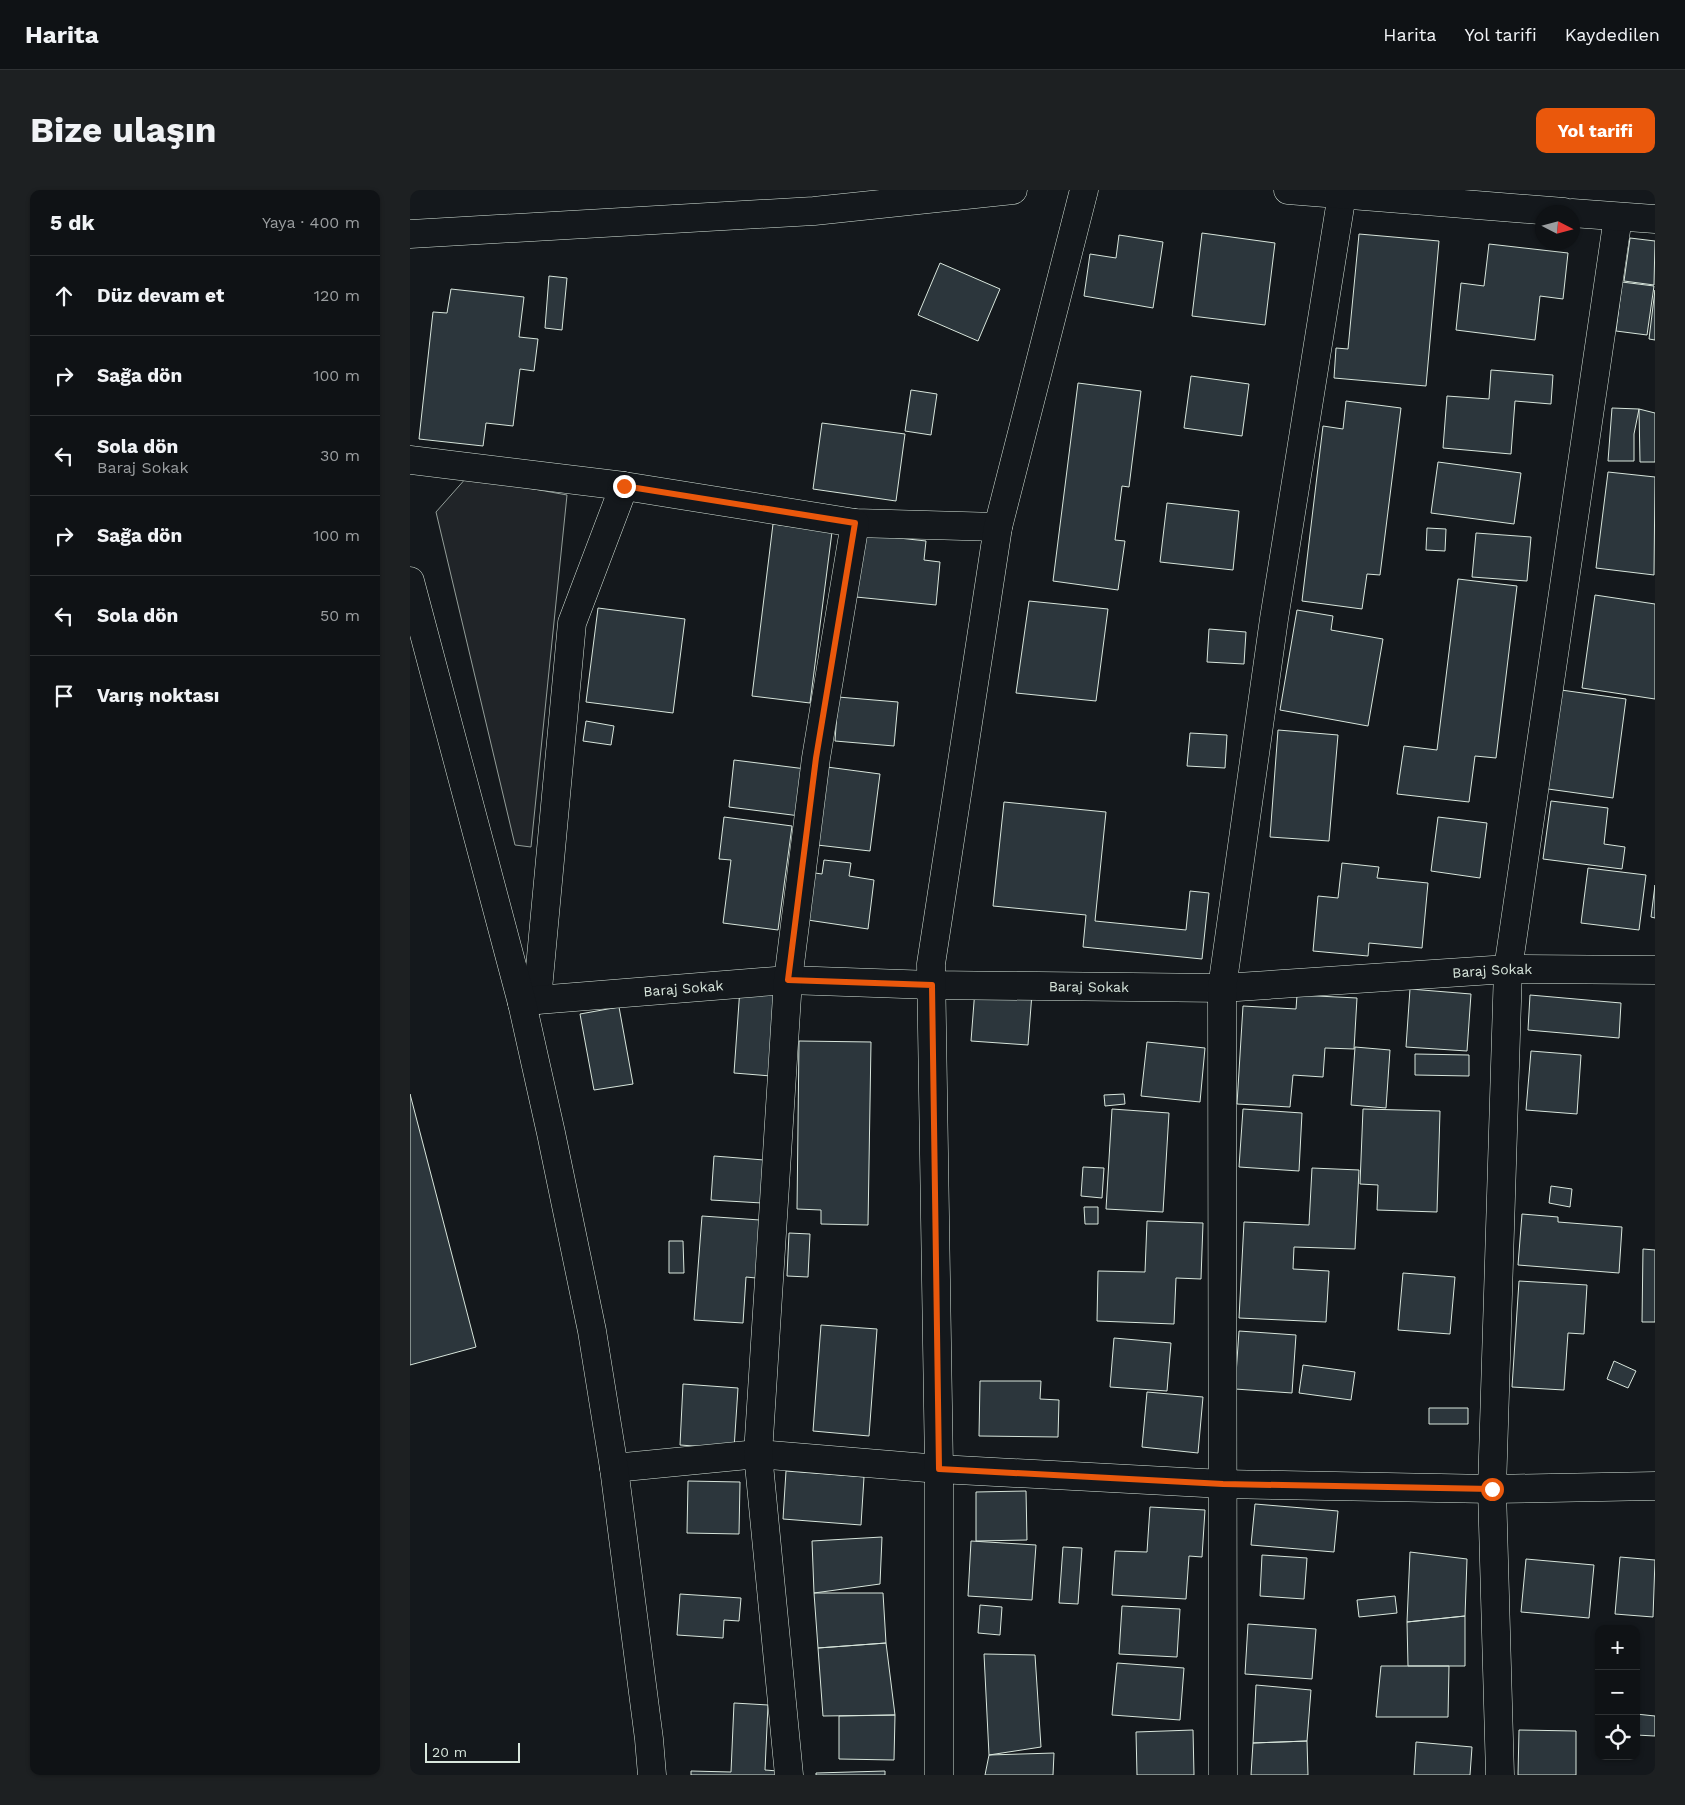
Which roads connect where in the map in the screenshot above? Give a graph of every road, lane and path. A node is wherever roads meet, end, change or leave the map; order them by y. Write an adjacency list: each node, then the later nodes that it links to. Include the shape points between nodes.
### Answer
1 (1013, 190): 9 (street, via 814,210)
2 (1084, 190): 13 (street)
3 (1288, 190): 4 (street)
4 (1342, 194): 5 (street); 19 (street, via 1274,619)
5 (1535, 210)
6 (1580, 214): 7 (street)
7 (1618, 217): 8 (street); 15 (street)
8 (1655, 219)
9 (410, 234)
10 (410, 460): 11 (street)
11 (624, 486): 12 (street); 20 (street, via 572,623)
12 (855, 523): 13 (street); 17 (street, via 816,758)
13 (998, 527): 18 (street, via 931,964)
14 (410, 581): 20 (street)
15 (1508, 969): 16 (street, Baraj Sokak); 19 (street, Baraj Sokak); 26 (street)
16 (1655, 970)
17 (788, 980): 18 (street, Baraj Sokak); 20 (street, Baraj Sokak); 21 (street)
18 (932, 985): 19 (street, Baraj Sokak); 23 (street)
19 (1222, 988): 24 (street)
20 (530, 1002): 22 (street, via 551,1133 592,1331)
21 (758, 1454): 22 (street); 23 (street); 28 (street)
22 (614, 1468): 27 (street)
23 (939, 1469): 24 (street); 29 (street)
24 (1223, 1484): 26 (street); 30 (street)
25 (1655, 1486): 26 (street)
26 (1492, 1489): 31 (street)
27 (652, 1775)
28 (789, 1775)
29 (939, 1775)
30 (1223, 1775)
31 (1500, 1775)

